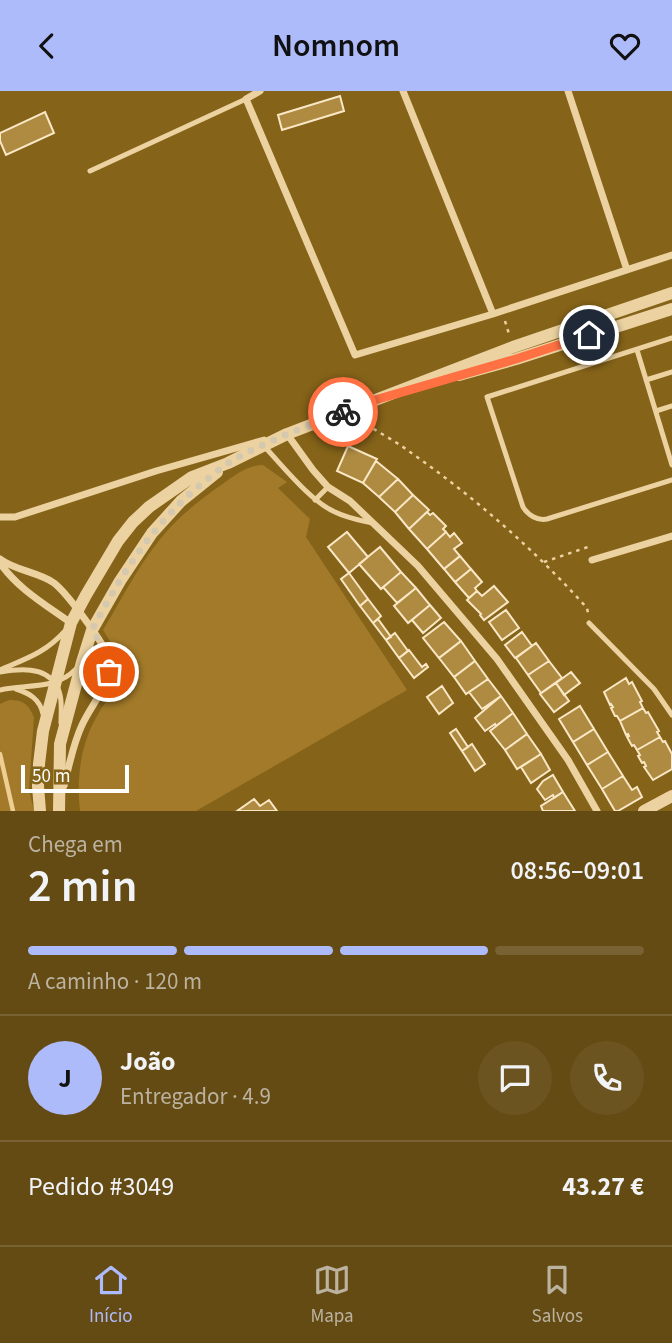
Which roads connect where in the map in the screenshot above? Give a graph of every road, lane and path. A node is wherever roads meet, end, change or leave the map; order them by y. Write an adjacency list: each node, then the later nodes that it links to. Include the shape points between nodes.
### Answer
1 (260, 91): 4 (street)
2 (403, 91): 10 (street)
3 (568, 91): 7 (street)
4 (246, 99): 5 (lane); 10 (street, via 355,355)
5 (90, 171)
6 (672, 255): 7 (street)
7 (627, 270): 10 (street)
8 (672, 293): 17 (street)
9 (672, 309): 12 (street)
10 (492, 314)
11 (672, 316): 12 (lane)
12 (589, 335): 17 (street)
13 (672, 338): 14 (lane)
14 (637, 350): 16 (lane); 26 (lane, via 487,397 523,507 538,520)
15 (672, 372): 16 (lane)
16 (646, 380): 20 (lane)
17 (375, 400): 19 (street)
18 (672, 406): 20 (lane)
19 (345, 411): 21 (street); 34 (path, via 409,451)
20 (656, 411): 22 (lane)
21 (287, 434): 23 (street); 27 (street); 29 (street, via 15,517)
22 (669, 444): 25 (lane)
23 (264, 445): 24 (street); 28 (lane)
24 (228, 463): 35 (street, via 192,477 133,522); 38 (street, via 181,501 152,533)
25 (672, 465)
26 (672, 480)
27 (328, 487): 28 (lane); 30 (street)
28 (315, 500): 30 (lane, via 333,512)
29 (0, 517)
30 (375, 523): 50 (street, via 497,659 568,760)
31 (672, 536): 32 (street)
32 (592, 560): 34 (path, via 588,547)
33 (0, 561): 35 (street, via 52,582); 36 (street, via 9,576)
34 (544, 562): 37 (path, via 587,608)
35 (77, 610): 36 (street); 38 (street)
36 (71, 623): 40 (lane, via 52,644); 41 (street)
37 (589, 623): 44 (lane, via 654,689)
38 (92, 630): 39 (street); 48 (street, via 107,653 109,672 82,725)
39 (82, 662): 41 (lane); 46 (street)
40 (0, 671): 41 (lane, via 33,670)
41 (55, 683): 42 (lane); 45 (street); 46 (lane, via 61,705)
42 (13, 688): 43 (lane); 45 (lane, via 36,700 42,710)
43 (0, 690)
44 (672, 715)
45 (43, 731): 49 (street)
46 (60, 744): 48 (street)
47 (672, 796): 51 (street)
48 (59, 808)
49 (40, 811)
50 (597, 811)
51 (644, 811)

